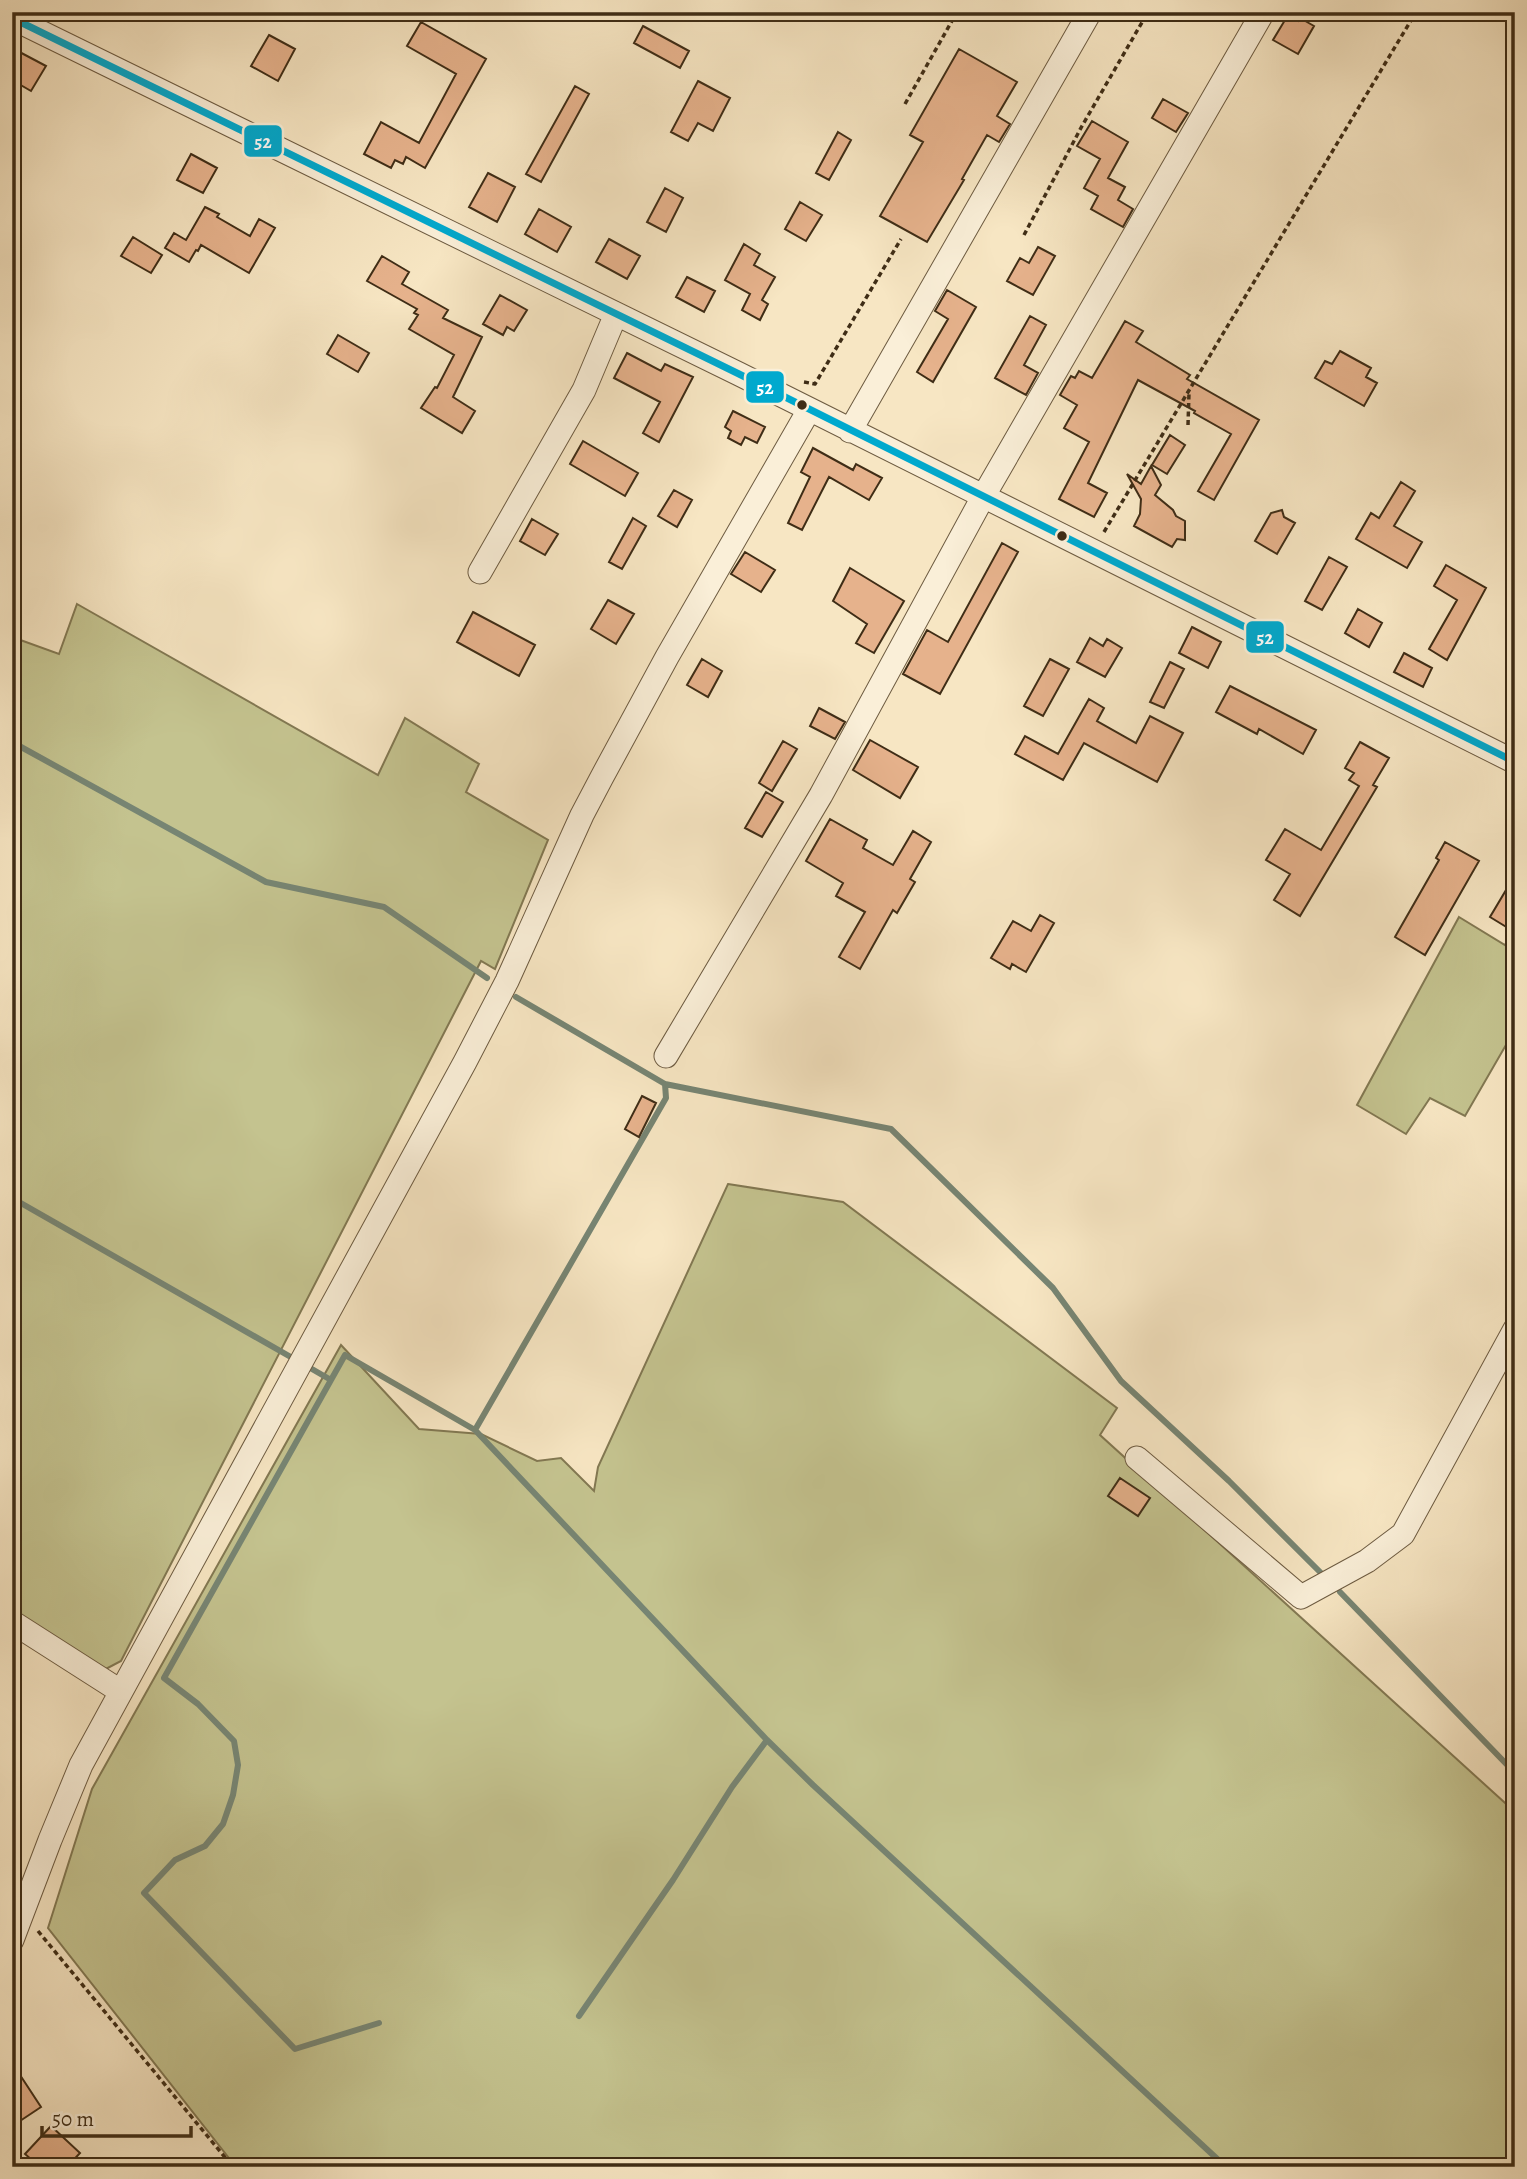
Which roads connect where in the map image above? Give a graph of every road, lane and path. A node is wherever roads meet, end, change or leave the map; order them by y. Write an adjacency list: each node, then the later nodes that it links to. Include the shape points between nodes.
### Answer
1 (957, 12): 7 (path)
2 (1090, 12): 15 (street)
3 (1148, 12): 8 (path)
4 (1263, 12): 16 (street)
5 (1416, 12): 12 (path)
6 (12, 18): 10 (street)
7 (905, 104)
8 (1024, 235)
9 (901, 239): 11 (path, via 816,384)
10 (616, 314): 13 (street); 18 (street, via 584,390)
11 (803, 382)
12 (1189, 390): 14 (path); 17 (path)
13 (809, 410): 15 (street); 24 (street, via 602,777 507,981)
14 (1188, 425)
15 (850, 431): 16 (street)
16 (983, 497): 19 (street); 20 (street, via 821,795)
17 (1104, 532)
18 (481, 572)
19 (1515, 762)
20 (666, 1056)
21 (1515, 1329): 22 (street, via 1403,1534 1367,1561 1301,1597)
22 (1137, 1458)
23 (12, 1622): 24 (street)
24 (120, 1691): 25 (street, via 81,1765)
25 (21, 1918): 26 (street); 27 (path, via 30,1920)
26 (12, 1941)
27 (233, 2167)

